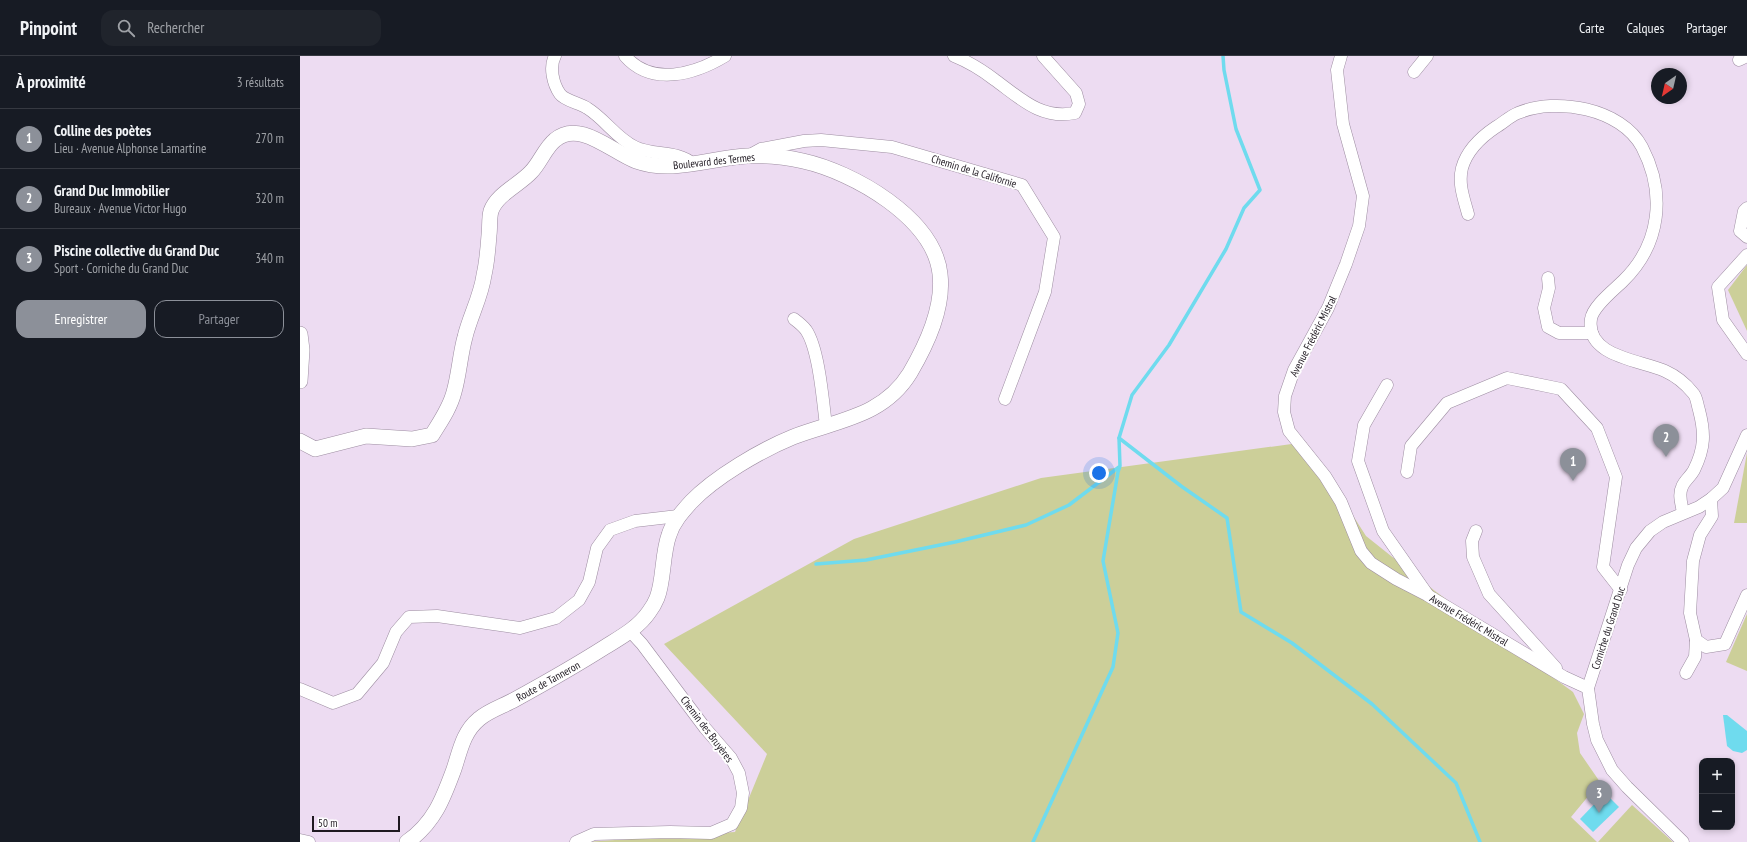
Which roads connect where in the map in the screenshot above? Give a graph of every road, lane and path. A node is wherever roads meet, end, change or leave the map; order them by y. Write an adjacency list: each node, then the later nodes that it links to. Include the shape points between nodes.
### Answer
1 (555, 56): 10 (street, via 552,62 554,83 561,95 588,108 635,148 686,158)
2 (624, 56): 3 (street, via 645,70 662,76 699,70)
3 (726, 56)
4 (954, 56): 5 (street, via 971,63 1026,103 1045,112 1061,116 1075,113 1079,104 1076,94)
5 (1043, 56)
6 (1341, 56): 32 (street, Avenue Frédéric Mistral, via 1337,70 1343,124 1363,196 1359,226 1328,308 1294,370 1285,396 1284,412 1289,431 1325,476 1341,502 1361,551 1371,563)
7 (1427, 56): 8 (street)
8 (1414, 72)
9 (748, 156): 10 (street, Boulevard des Termes); 22 (street, Chemin de la Californie, via 761,149 804,141 821,140 892,147 1022,185 1054,237 1045,292); 23 (street, Boulevard des Termes, via 806,161 869,189 909,218 924,236 940,270 937,310 926,343 900,386 889,398 873,409)
10 (693, 164): 25 (street, Boulevard des Termes, via 652,166 619,153 591,136 576,133 556,138 531,172 499,199 491,210 483,285 466,334 454,394 432,435 412,439 366,436 315,449)
11 (1747, 208): 13 (street, via 1740,231)
12 (1468, 214): 17 (street, via 1460,185 1462,167 1481,137 1518,113 1548,106 1572,106 1615,120 1629,132 1641,145 1652,171 1658,208 1653,236 1633,271 1602,301 1591,318)
13 (1747, 237)
14 (1747, 255): 19 (street, via 1718,287 1724,320)
15 (1548, 278): 17 (street, via 1549,288 1544,308 1548,327 1559,333)
16 (794, 319): 23 (street, via 806,330 812,344)
17 (1592, 333): 28 (street, via 1607,351 1664,370 1681,380 1695,395 1704,427 1704,445 1694,471 1682,488 1680,497)
18 (300, 334): 20 (street)
19 (1747, 354)
20 (300, 381)
21 (1387, 385): 32 (street, via 1364,425 1358,461 1383,531)
22 (1005, 399)
23 (826, 426): 29 (street, Boulevard des Termes, via 766,448 728,472 696,497)
24 (1747, 435): 27 (street, Corniche du Grand Duc, via 1723,488)
25 (300, 441)
26 (1407, 472): 31 (street, via 1411,446 1446,403 1508,378 1561,389 1597,428 1616,477 1603,568)
27 (1711, 499): 28 (street, Corniche du Grand Duc); 35 (street, via 1712,516 1700,535 1693,561 1690,613)
28 (1683, 513): 31 (street, Corniche du Grand Duc, via 1650,531 1636,548)
29 (678, 516): 34 (street, Route de Tanneron, via 669,534 658,598 646,617); 39 (street, via 635,521 610,530 597,548 589,582 579,600 556,618 520,628 437,616 409,617 396,632 383,663 357,694 333,703)
30 (1476, 531): 37 (street, via 1472,541 1473,557 1489,594)
31 (1620, 590): 38 (street, Corniche du Grand Duc)
32 (1427, 595): 37 (street, Avenue Frédéric Mistral)
33 (1747, 596): 35 (street, via 1725,644 1706,647)
34 (630, 631): 42 (street, Route de Tanneron, via 560,675 479,718 461,744 442,801 428,825); 43 (street, Chemin des Bruyères, via 731,758 739,773 743,793 741,808 732,824 711,833 594,834)
35 (1696, 640): 36 (street, via 1696,657)
36 (1686, 673)
37 (1564, 677): 38 (street, Avenue Frédéric Mistral)
38 (1588, 688): 44 (street, Corniche du Grand Duc, via 1597,740 1606,759 1627,787)
39 (300, 689)
40 (300, 840): 41 (street)
41 (309, 842)
42 (407, 842)
43 (576, 842)
44 (1683, 842)

